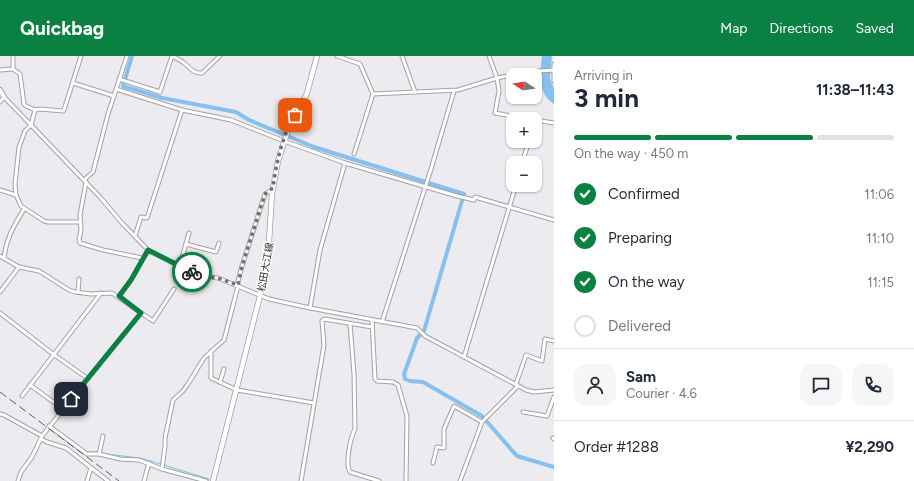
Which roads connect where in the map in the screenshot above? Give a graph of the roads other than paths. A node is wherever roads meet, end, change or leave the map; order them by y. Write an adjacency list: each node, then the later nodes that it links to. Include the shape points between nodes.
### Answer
1 (13, 56): 11 (street)
2 (81, 56): 19 (street)
3 (127, 56): 17 (street)
4 (172, 56): 5 (street, via 202,73); 17 (street, via 160,92)
5 (220, 56)
6 (317, 56): 34 (main road, 松田大江線, via 307,93)
7 (337, 56): 24 (street, via 360,64)
8 (402, 56): 23 (street)
9 (489, 56): 16 (street)
10 (554, 64): 13 (street)
11 (13, 69): 12 (street); 28 (street, via 20,74 24,104)
12 (0, 70)
13 (553, 70): 14 (street); 18 (street)
14 (542, 71)
15 (506, 76): 16 (street)
16 (497, 78): 22 (street); 30 (street, via 499,91 495,113)
17 (119, 79): 20 (street)
18 (554, 81)
19 (73, 83): 26 (street); 28 (street, via 64,110)
20 (116, 89): 26 (street); 29 (street)
21 (0, 90): 25 (street)
22 (454, 90): 23 (street); 38 (street)
23 (415, 92): 24 (street)
24 (373, 94): 35 (street)
25 (4, 96): 27 (street); 33 (street)
26 (114, 96): 37 (street, via 93,172)
27 (0, 102)
28 (35, 110): 33 (street)
29 (182, 110): 34 (street, via 231,120); 48 (street, via 147,218 141,217)
30 (506, 115)
31 (542, 122): 32 (street)
32 (554, 123)
33 (30, 125): 37 (street); 42 (street, via 19,147)
34 (284, 140): 36 (street); 39 (main road, 松田大江線)
35 (354, 154)
36 (345, 163): 38 (street); 65 (street, via 320,250)
37 (85, 181): 46 (street); 48 (street)
38 (424, 186): 43 (street, via 471,200 475,197); 69 (street)
39 (273, 188): 58 (street, via 265,194); 64 (main road, 松田大江線, via 268,258)
40 (0, 190): 42 (street)
41 (514, 192): 43 (street)
42 (16, 195): 44 (street)
43 (509, 207): 45 (street); 75 (street)
44 (24, 209): 46 (street, via 48,222); 53 (street, via 5,245)
45 (554, 220)
46 (80, 222): 54 (street, via 80,243)
47 (189, 233): 50 (street)
48 (135, 236): 51 (street)
49 (218, 243): 50 (street, via 216,252)
50 (186, 244): 55 (street)
51 (148, 250): 54 (street); 55 (street)
52 (0, 256): 53 (street)
53 (4, 258): 56 (street)
54 (142, 258): 63 (street)
55 (180, 265): 58 (street, via 199,275)
56 (19, 267): 60 (street); 61 (street, via 39,271 69,290)
57 (79, 279): 61 (street)
58 (238, 285): 64 (street); 73 (street, via 224,340)
59 (174, 289): 67 (street, via 153,321)
60 (0, 292)
61 (78, 292): 62 (street)
62 (101, 293): 63 (street); 74 (street)
63 (119, 296): 67 (street)
64 (260, 296): 65 (street); 81 (main road, 松田大江線)
65 (310, 308): 68 (street)
66 (0, 313): 74 (street)
67 (141, 313): 77 (street)
68 (372, 320): 69 (street); 71 (street)
69 (382, 322): 75 (street, via 417,328 425,336)
70 (350, 324): 71 (street); 85 (street, via 324,319 322,321 324,346); 105 (street, via 355,429 348,458 348,470)
71 (372, 327): 106 (street, via 375,379 377,382 393,382 398,385 407,416)
72 (554, 341): 80 (street, via 545,339 542,361 526,355)
73 (211, 351): 78 (street, via 211,378); 97 (street, via 183,391 173,400)
74 (53, 354): 77 (street); 79 (street)
75 (464, 357): 80 (street)
76 (224, 370): 78 (street)
77 (87, 378): 86 (street)
78 (220, 382): 81 (street)
79 (30, 385): 83 (street); 86 (street)
80 (517, 385): 82 (street, via 530,391); 89 (street)
81 (236, 390): 85 (street); 103 (main road, 松田大江線)
82 (554, 390)
83 (22, 396)
84 (554, 397): 87 (street, via 547,416)
85 (314, 404): 104 (street)
86 (62, 409): 90 (street)
87 (523, 412)
88 (0, 414): 92 (street)
89 (482, 422): 94 (street, via 454,406 444,429 444,448 437,447); 107 (street)
90 (49, 426): 92 (street); 93 (street, via 87,454)
91 (103, 436): 93 (street)
92 (41, 437): 96 (street, via 47,442 66,448); 98 (street)
93 (99, 454): 95 (street, via 139,460)
94 (433, 463)
95 (148, 464): 97 (street); 101 (street)
96 (91, 468): 99 (street); 100 (street)
97 (162, 469): 102 (street)
98 (18, 481)
99 (87, 481)
100 (108, 481)
101 (144, 481)
102 (206, 481)
103 (213, 481)
104 (301, 481)
105 (379, 481)
106 (406, 481)
107 (460, 481)

